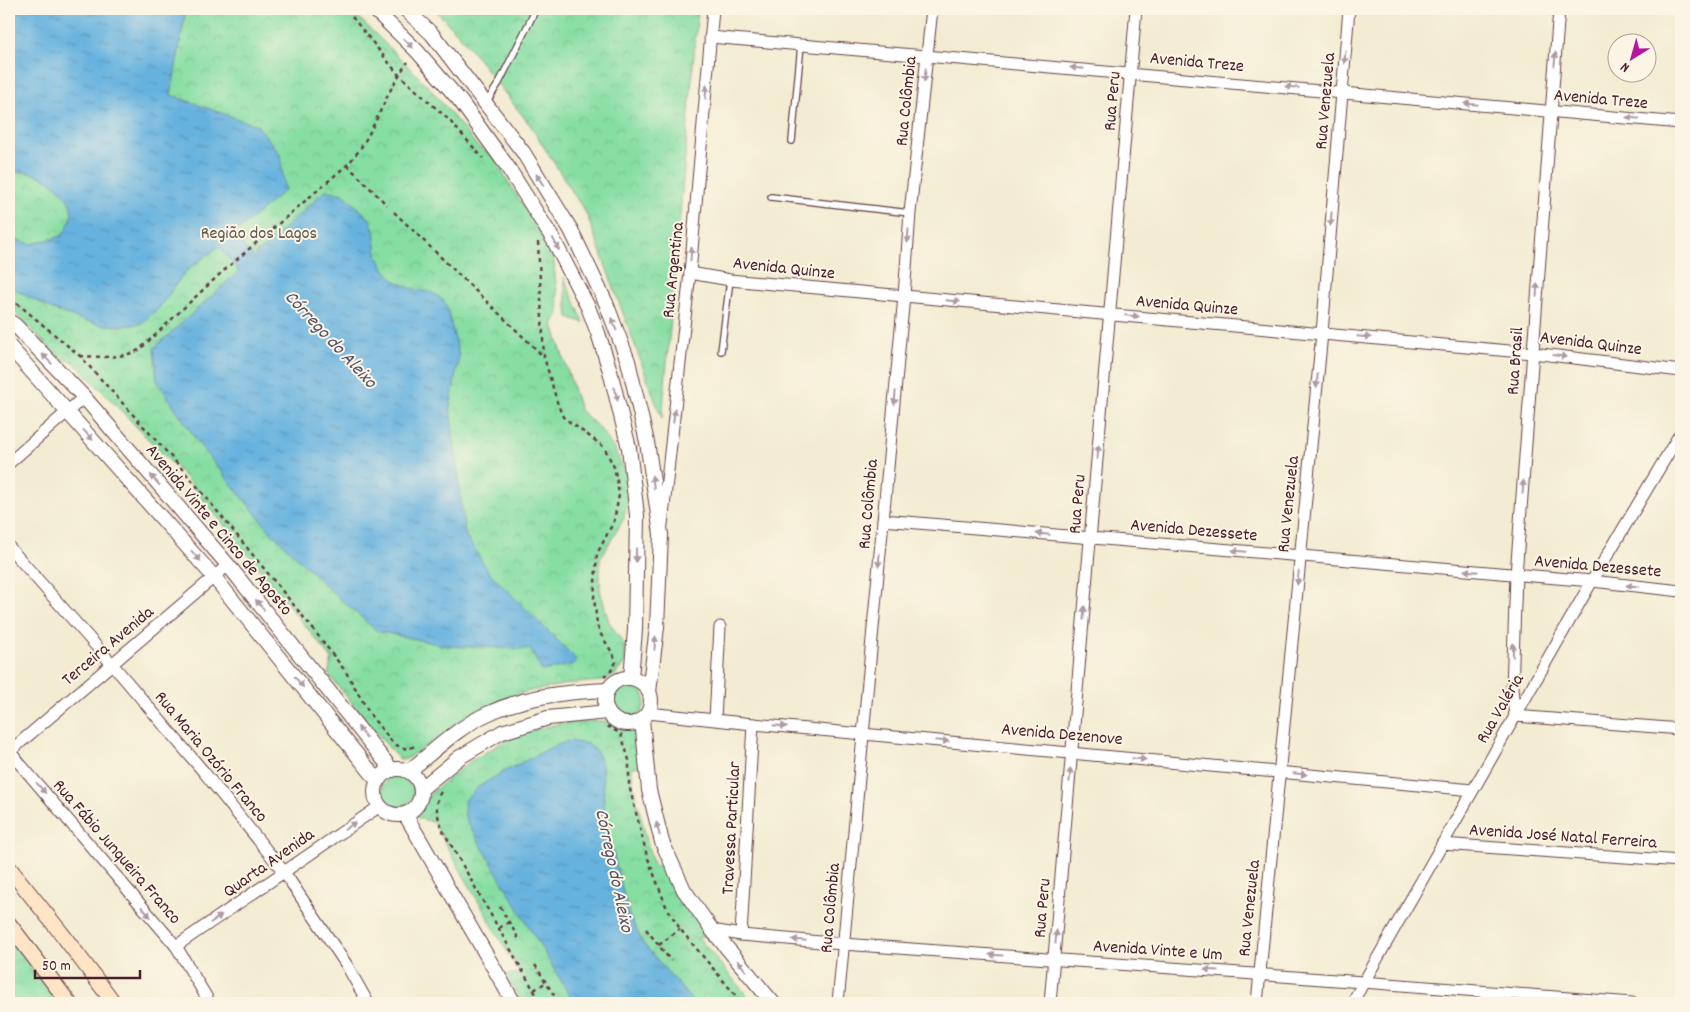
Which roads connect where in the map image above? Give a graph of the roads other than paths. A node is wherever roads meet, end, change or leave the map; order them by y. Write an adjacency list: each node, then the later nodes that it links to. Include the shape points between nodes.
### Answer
1 (374, 9): 46 (street, one-way to 46, via 462,102 507,166 553,239 598,333 630,448 637,515)
2 (405, 9): 14 (street, via 432,34)
3 (536, 9): 14 (lane)
4 (713, 9): 9 (street, Rua Argentina)
5 (932, 9): 11 (street, Rua Colômbia)
6 (1136, 9): 12 (street, Rua Peru)
7 (1349, 9): 13 (street, Rua Venezuela, one-way to 13)
8 (1559, 9): 15 (street, Rua Brasil, one-way to 8)
9 (710, 37): 10 (street, Avenida Treze); 20 (street, Rua Argentina, one-way to 9)
10 (801, 45): 11 (street, Avenida Treze); 17 (lane)
11 (927, 55): 12 (street, Avenida Treze, one-way to 11); 19 (street, Rua Colômbia, one-way to 19)
12 (1131, 73): 13 (street, Avenida Treze, one-way to 12); 23 (street, Rua Peru)
13 (1342, 92): 15 (street, Avenida Treze, one-way to 13); 25 (street, Rua Venezuela, one-way to 25)
14 (486, 103): 35 (street, one-way to 14, via 647,442 628,361 606,303 571,230 523,152)
15 (1550, 111): 16 (street, Avenida Treze, one-way to 15); 28 (street, Rua Brasil, one-way to 15)
16 (1681, 123)
17 (792, 141)
18 (771, 197): 19 (lane)
19 (910, 212): 22 (street, Rua Colômbia, one-way to 22)
20 (690, 273): 21 (street, Avenida Quinze); 35 (street, Rua Argentina, one-way to 20)
21 (730, 280): 22 (street, Avenida Quinze); 27 (lane)
22 (904, 296): 23 (street, Avenida Quinze, one-way to 23); 34 (street, Rua Colômbia, one-way to 34)
23 (1110, 314): 25 (street, Avenida Quinze, one-way to 25); 36 (street, Rua Peru, one-way to 23)
24 (9, 321): 30 (street, Avenida Vinte e Cinco de Agosto, one-way to 24)
25 (1322, 333): 28 (street, Avenida Quinze, one-way to 28); 38 (street, Rua Venezuela, one-way to 38)
26 (9, 346): 31 (street, Avenida Vinte e Cinco de Agosto)
27 (721, 351)
28 (1532, 353): 29 (street, Avenida Quinze, one-way to 29); 40 (street, Rua Brasil, one-way to 28)
29 (1681, 370)
30 (84, 397): 31 (street); 39 (street, Avenida Vinte e Cinco de Agosto, one-way to 30)
31 (67, 412): 33 (street); 41 (street, Avenida Vinte e Cinco de Agosto, one-way to 41)
32 (1681, 432): 42 (street, Rua Valéria)
33 (9, 463)
34 (883, 520): 36 (street, Avenida Dezessete, one-way to 34); 55 (street, Rua Colômbia, one-way to 55)
35 (662, 534): 48 (street, one-way to 35, via 657,627)
36 (1090, 538): 38 (street, Avenida Dezessete, one-way to 36); 57 (street, Rua Peru, one-way to 36)
37 (9, 547): 45 (street, Rua Maria Ozório Franco)
38 (1300, 556): 40 (street, Avenida Dezessete, one-way to 38); 60 (street, Rua Venezuela, one-way to 60)
39 (228, 565): 41 (street, Terceira Avenida); 58 (street, Avenida Vinte e Cinco de Agosto, one-way to 39)
40 (1516, 575): 42 (street, Avenida Dezessete); 49 (street, Rua Brasil, one-way to 40, via 1512,689)
41 (214, 577): 45 (street, Terceira Avenida); 61 (street, Avenida Vinte e Cinco de Agosto, one-way to 61)
42 (1592, 582): 43 (street, Avenida Dezessete, one-way to 42); 49 (street, Rua Valéria)
43 (1681, 591)
44 (720, 627): 52 (street)
45 (112, 664): 56 (street, Terceira Avenida); 69 (street, Rua Maria Ozório Franco)
46 (631, 678): 47 (street); 48 (street, via 642,682)
47 (605, 684): 51 (street); 59 (street, via 524,700 485,714)
48 (649, 692): 50 (street, via 651,704)
49 (1515, 716): 54 (street); 63 (street, Rua Valéria)
50 (645, 717): 51 (street, via 627,725 612,718); 52 (street, Avenida Dezenove); 71 (street, one-way to 50, via 684,890 662,842 649,790)
51 (605, 719): 62 (street, via 548,718 502,732 460,757)
52 (715, 719): 53 (street, Avenida Dezenove)
53 (753, 724): 55 (street, Avenida Dezenove, one-way to 55); 72 (street, Travessa Particular)
54 (1681, 729)
55 (863, 733): 57 (street, Avenida Dezenove, one-way to 57); 73 (street, Rua Colômbia)
56 (9, 751): 74 (street, Rua Fábio Junqueira Franco, one-way to 74)
57 (1072, 753): 60 (street, Avenida Dezenove, one-way to 60); 75 (street, Rua Peru, one-way to 57)
58 (392, 770): 59 (street); 61 (street)
59 (409, 771): 62 (street)
60 (1279, 772): 63 (street, Avenida Dezenove, one-way to 63); 76 (street, Rua Venezuela)
61 (378, 781): 64 (street, via 375,789)
62 (422, 788): 65 (street, via 421,799 415,809)
63 (1473, 790): 66 (street, Rua Valéria)
64 (380, 806): 65 (street, via 396,815); 69 (street, Quarta Avenida, one-way to 64)
65 (405, 814): 79 (street)
66 (1442, 844): 67 (street, Avenida José Natal Ferreira); 77 (street, Rua Valéria)
67 (1681, 861)
68 (9, 868): 81 (main road)
69 (284, 872): 74 (street, Quarta Avenida, one-way to 69); 83 (street, Rua Maria Ozório Franco, via 346,964)
70 (9, 924): 80 (main road)
71 (712, 930): 72 (street, Avenida Vinte e Um); 84 (street, one-way to 71)
72 (741, 935): 73 (street, Avenida Vinte e Um, one-way to 72)
73 (843, 944): 75 (street, Avenida Vinte e Um, one-way to 73); 85 (street, Rua Colômbia)
74 (176, 946): 82 (street, Rua Fábio Junqueira Franco)
75 (1054, 959): 76 (street, Avenida Vinte e Um, one-way to 75); 86 (street, Rua Peru)
76 (1260, 974): 77 (street, Avenida Vinte e Um); 87 (street, Rua Venezuela)
77 (1363, 982): 78 (street, Avenida Vinte e Um); 88 (street, Rua Valéria)
78 (1539, 1000): 89 (street, Avenida Vinte e Um)
79 (511, 1002)
80 (69, 1003)
81 (114, 1003)
82 (210, 1003)
83 (368, 1003)
84 (773, 1003)
85 (838, 1003)
86 (1050, 1003)
87 (1257, 1003)
88 (1352, 1003)
89 (1632, 1003)

